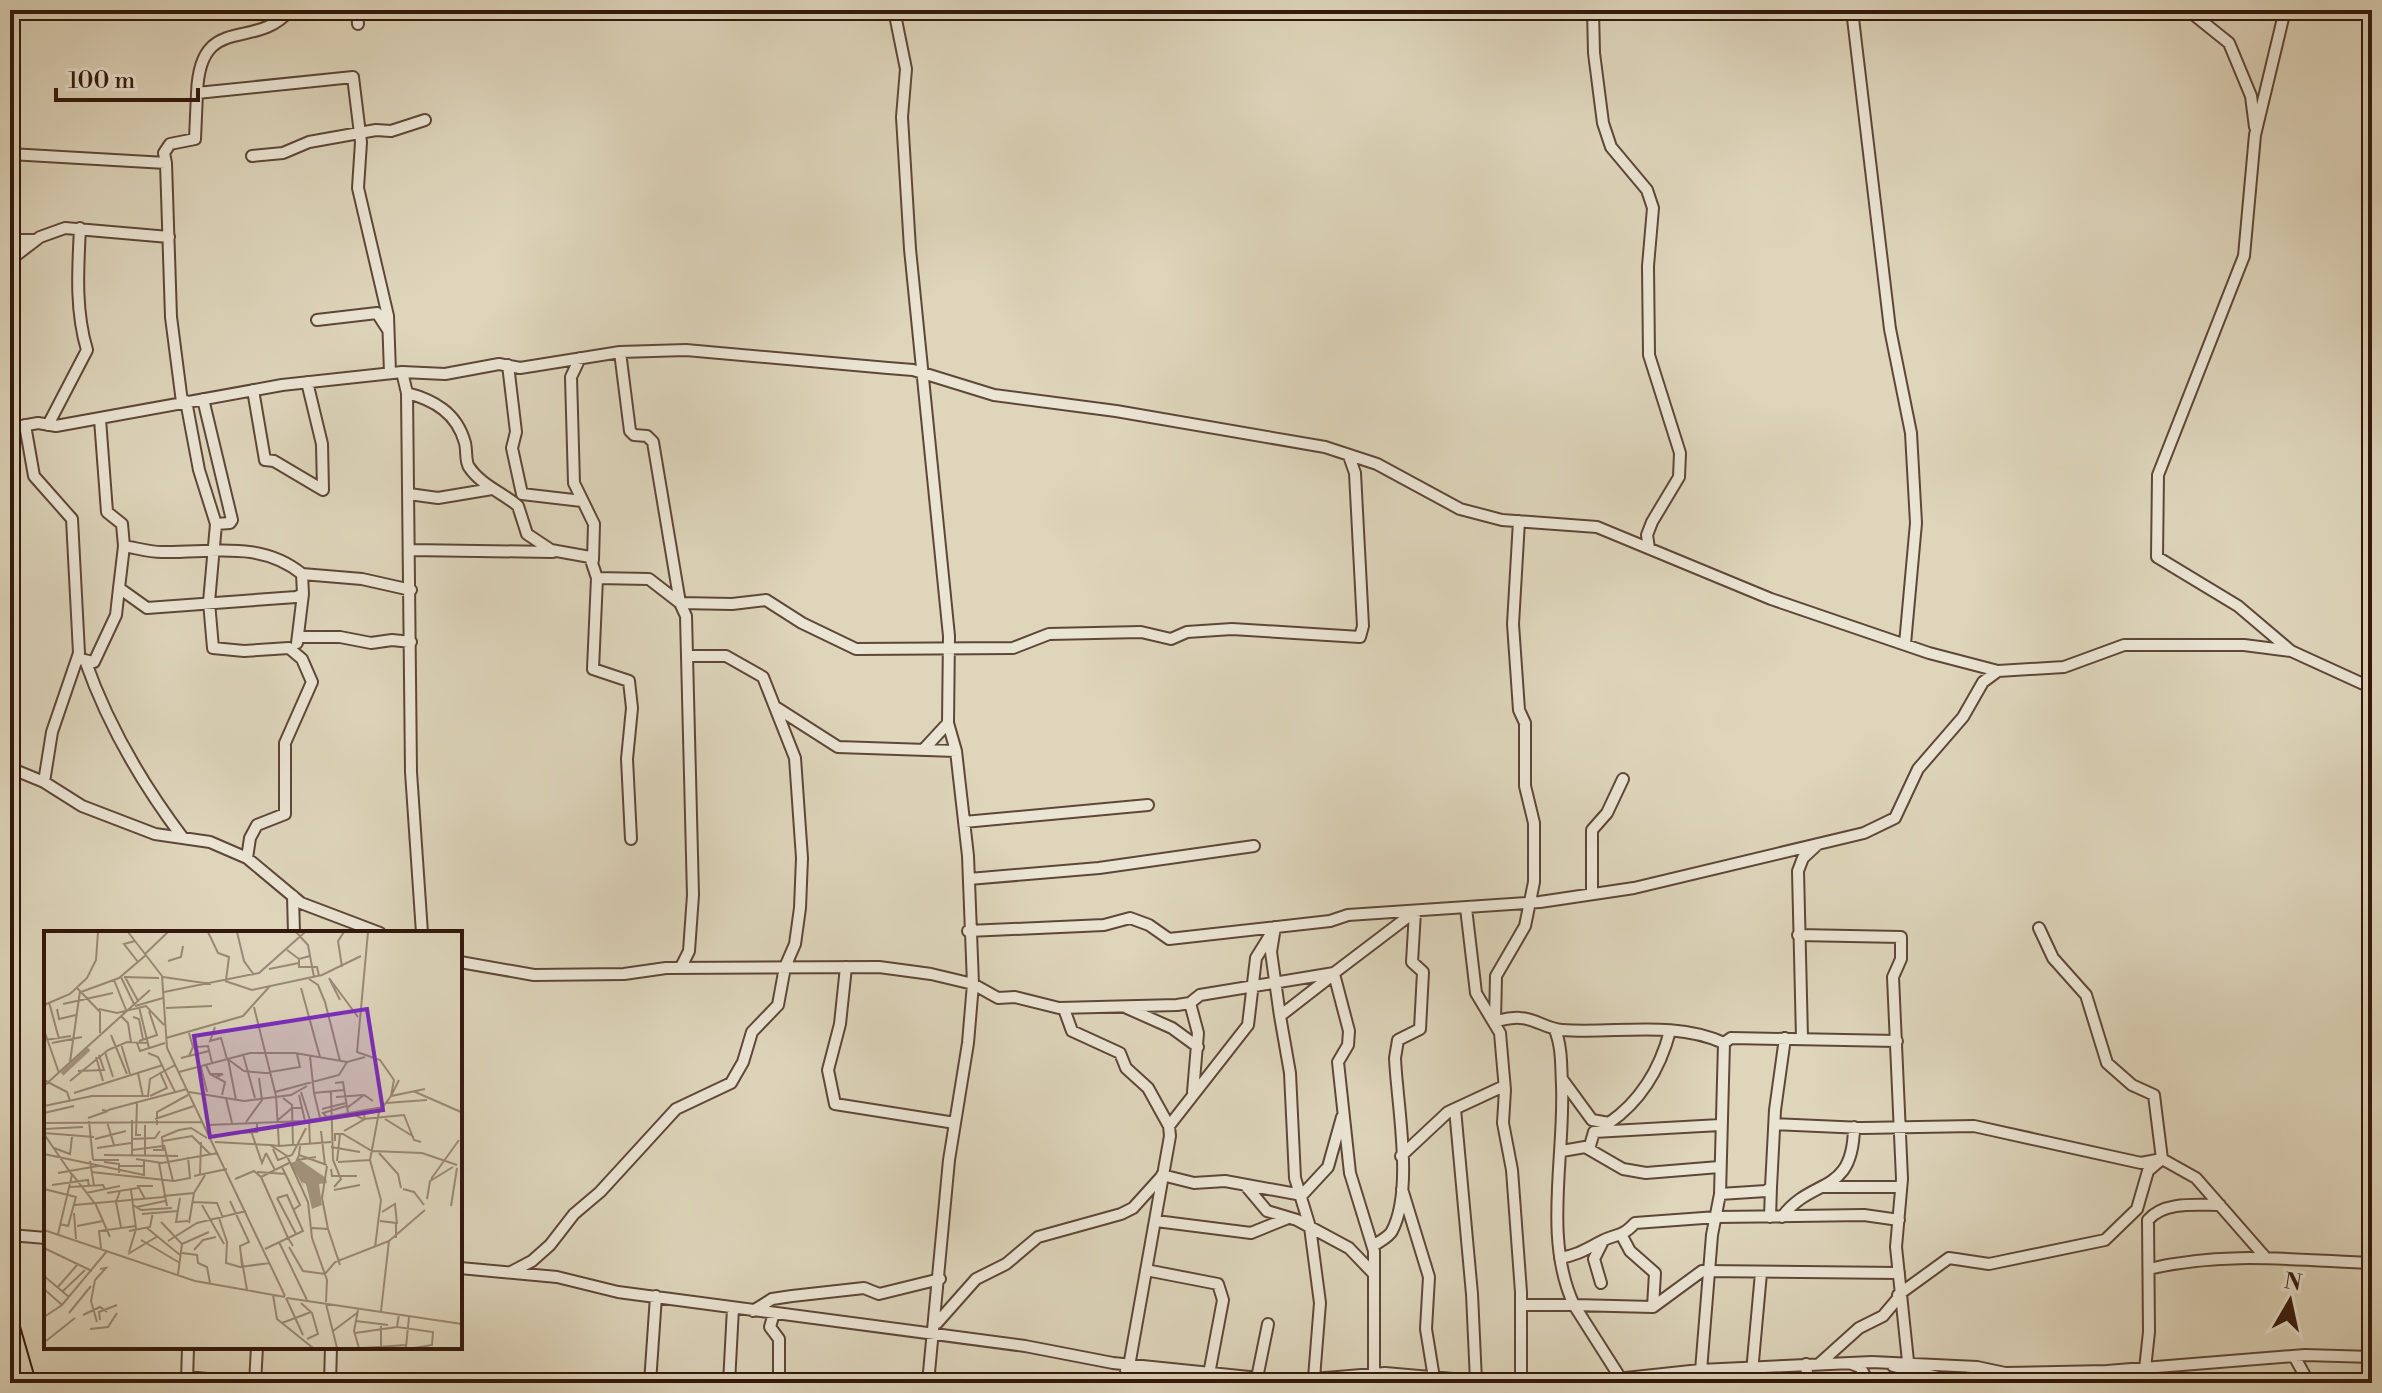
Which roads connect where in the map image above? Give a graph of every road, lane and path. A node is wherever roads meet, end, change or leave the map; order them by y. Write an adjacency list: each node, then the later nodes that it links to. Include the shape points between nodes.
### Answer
1 (290, 10): 9 (street, via 279,23 217,39 204,56)
2 (357, 10): 8 (street)
3 (894, 10): 28 (street, via 906,69 902,117)
4 (1593, 10): 45 (street, via 1603,123 1611,147 1647,190 1653,208 1649,355 1680,453 1679,477 1647,535)
5 (1852, 10): 59 (street, via 1890,329 1911,433 1916,523)
6 (2188, 10): 12 (street, via 2229,43 2251,96)
7 (2285, 10): 12 (street)
8 (358, 24)
9 (197, 93): 11 (street, via 353,77); 15 (street, via 195,139 170,144 164,153)
10 (425, 120): 11 (street)
11 (360, 135): 14 (street); 22 (street, via 358,188)
12 (2255, 135): 62 (street, via 2244,256 2158,475 2157,557 2238,606)
13 (10, 154): 15 (street)
14 (252, 156)
15 (166, 163): 17 (street)
16 (80, 228): 17 (street); 19 (street, via 53,231); 36 (street, via 77,290 87,350)
17 (169, 237): 33 (street, via 171,317)
18 (10, 240): 19 (street)
19 (36, 240): 20 (street)
20 (10, 260)
21 (317, 320): 22 (street, via 377,313)
22 (389, 332): 27 (street)
23 (620, 352): 24 (street); 28 (street, via 686,350); 56 (street, via 630,431 653,442)
24 (580, 358): 25 (street, via 520,368); 41 (street, via 571,377 574,483)
25 (508, 365): 26 (street, via 445,374); 41 (street, via 516,432 512,448 522,494)
26 (402, 372): 27 (street); 31 (street)
27 (390, 373): 29 (street)
28 (922, 373): 38 (street, via 994,395 1273,437); 61 (street)
29 (307, 382): 30 (street); 30 (street, via 322,444 323,490 265,460)
30 (253, 390): 32 (street)
31 (407, 393): 39 (street, via 435,401 446,412 465,442 468,466); 40 (street)
32 (203, 399): 33 (street); 43 (street, via 232,520)
33 (184, 402): 34 (street); 43 (street)
34 (100, 419): 36 (street); 44 (street, via 107,512 122,524)
35 (25, 425): 36 (street); 37 (street); 64 (street, via 34,476 72,519)
36 (48, 425)
37 (10, 428)
38 (1349, 456): 42 (street, via 1377,464 1460,509); 61 (street, via 1355,473 1360,637 1232,629 1187,632 1171,639 1141,632 1049,634 1013,648)
39 (492, 489): 40 (street, via 438,498); 48 (street, via 518,506 527,534)
40 (409, 494): 46 (street)
41 (582, 501): 49 (street, via 594,524)
42 (1519, 521): 45 (street, via 1597,527); 84 (street, via 1513,624 1519,710 1525,723 1525,786 1534,823 1534,882)
43 (216, 524): 47 (street)
44 (124, 546): 47 (street); 52 (street)
45 (1649, 548): 59 (street, via 1771,599)
46 (411, 550): 48 (street); 53 (street)
47 (214, 552): 50 (street, via 252,550); 55 (street)
48 (561, 552): 49 (street)
49 (593, 560): 51 (street)
50 (302, 574): 53 (street); 54 (street)
51 (597, 578): 56 (street, via 649,579); 77 (street, via 593,669 629,681)
52 (119, 588): 55 (street, via 147,608); 64 (street, via 116,615 94,662)
53 (411, 590): 58 (street)
54 (303, 594): 55 (street); 57 (street)
55 (209, 602): 60 (street, via 213,648)
56 (680, 603): 61 (street, via 766,600 851,648); 63 (street, via 686,616)
57 (299, 637): 58 (street); 60 (street)
58 (411, 642): 91 (street, via 411,772)
59 (1905, 644): 65 (street)
60 (289, 648): 80 (street, via 302,659 312,682 285,743 285,814 257,825)
61 (949, 648): 68 (street)
62 (2291, 651): 65 (street, via 2244,645 2124,645 2064,667); 66 (street)
63 (687, 656): 67 (street, via 726,656 752,669 763,677); 95 (street, via 693,895)
64 (81, 660): 73 (street, via 52,732); 76 (street, via 139,772)
65 (1998, 671): 78 (street, via 1983,682 1963,717 1918,769 1895,818 1864,833)
66 (2372, 688)
67 (777, 708): 69 (street, via 838,747); 94 (street, via 795,758 799,794 800,908)
68 (948, 723): 69 (street); 70 (street)
69 (924, 749): 70 (street)
70 (956, 751): 75 (street)
71 (10, 768): 73 (street)
72 (1623, 779): 82 (street, via 1592,830)
73 (44, 782): 76 (street, via 82,806 155,834)
74 (1148, 805): 75 (street)
75 (964, 822): 81 (street)
76 (183, 838): 80 (street, via 210,842)
77 (631, 839)
78 (1820, 843): 82 (street, via 1634,888); 93 (street, via 1803,858 1798,871)
79 (1254, 846): 81 (street)
80 (247, 858): 83 (street)
81 (969, 879): 92 (street)
82 (1592, 892): 84 (street)
83 (293, 896): 89 (street); 90 (street)
84 (1528, 902): 85 (street); 109 (street, via 1525,926 1496,976)
85 (1466, 908): 86 (street); 109 (street, via 1476,993)
86 (1415, 912): 87 (street, via 1348,915); 102 (street, via 1334,973); 131 (street, via 1412,962 1423,972 1423,1019 1420,1029 1398,1040 1395,1058)
87 (1275, 927): 92 (street, via 1169,939 1130,918 1104,925); 102 (street, via 1271,952); 104 (street, via 1256,958)
88 (2039, 928): 132 (street, via 2053,958 2086,995 2107,1063 2132,1085 2154,1095)
89 (294, 931)
90 (375, 931)
91 (422, 931)
92 (968, 931): 103 (street)
93 (1798, 935): 113 (street); 114 (street, via 1901,937 1901,959 1893,977)
94 (795, 944): 97 (street); 99 (street)
95 (689, 951): 98 (street); 101 (street)
96 (462, 962): 98 (street, via 534,975)
97 (806, 965): 99 (street); 100 (street)
98 (681, 967): 101 (street)
99 (785, 967): 101 (street); 162 (street, via 778,1005 752,1032 731,1083 676,1109 550,1245)
100 (846, 967): 103 (street, via 931,974); 122 (street, via 828,1070 835,1104)
101 (704, 968)
102 (1276, 982): 104 (street); 108 (street)
103 (973, 984): 107 (street, via 998,998 1030,999); 122 (street)
104 (1252, 986): 105 (street, via 1200,995); 119 (street, via 1248,1025)
105 (1190, 1003): 106 (street); 116 (street)
106 (1125, 1007): 107 (street); 116 (street, via 1172,1028)
107 (1064, 1009): 125 (street, via 1072,1031 1120,1053)
108 (1280, 1016): 121 (street, via 1334,974 1349,1031 1338,1062); 141 (street, via 1290,1073 1295,1178)
109 (1495, 1021): 110 (street, via 1523,1017); 118 (street)
110 (1555, 1030): 111 (street); 117 (street)
111 (1670, 1031): 115 (street); 126 (street, via 1664,1054 1639,1098 1609,1123)
112 (1785, 1038): 113 (street); 115 (street, via 1731,1038); 123 (street)
113 (1802, 1038): 114 (street)
114 (1897, 1041): 128 (street)
115 (1724, 1043): 124 (street)
116 (1198, 1047): 119 (street)
117 (1562, 1079): 126 (street); 130 (street)
118 (1504, 1086): 120 (street); 170 (street)
119 (1192, 1096): 125 (street)
120 (1455, 1109): 131 (street); 207 (street)
121 (1342, 1117): 141 (street, via 1328,1167); 154 (street, via 1350,1173)
122 (955, 1123): 166 (street)
123 (1775, 1124): 127 (street); 137 (street)
124 (1720, 1125): 126 (street); 133 (street)
125 (1169, 1126): 134 (street)
126 (1593, 1126): 129 (street)
127 (1854, 1127): 128 (street); 138 (street, via 1852,1158)
128 (1901, 1127): 132 (street, via 1974,1126 2141,1163); 139 (street)
129 (1589, 1149): 130 (street); 133 (street, via 1623,1169 1646,1173)
130 (1562, 1151): 155 (street)
131 (1401, 1156): 136 (street)
132 (2162, 1159): 142 (street, via 2196,1178); 169 (street, via 2148,1171 2137,1209 2105,1240 1989,1264 1949,1258)
133 (1719, 1167): 140 (street)
134 (1162, 1175): 135 (street); 148 (street); 178 (street, via 1133,1208 1038,1237 1006,1264 976,1279)
135 (1246, 1186): 141 (street); 146 (street, via 1267,1211)
136 (1401, 1186): 154 (street, via 1391,1234); 200 (street, via 1429,1277 1426,1329)
137 (1771, 1187): 140 (street); 144 (street)
138 (1823, 1187): 139 (street); 145 (street)
139 (1901, 1187): 147 (street)
140 (1720, 1194): 143 (street)
141 (1302, 1195): 149 (street)
142 (2220, 1205): 156 (street); 159 (street, via 2178,1206 2154,1213 2147,1224)
143 (1717, 1217): 144 (street); 151 (street, via 1635,1223); 161 (street)
144 (1770, 1217): 145 (street)
145 (1782, 1217): 147 (street, via 1864,1215)
146 (1288, 1218): 148 (street, via 1251,1233); 149 (street)
147 (1899, 1220): 165 (street)
148 (1156, 1221): 160 (street)
149 (1310, 1227): 163 (street, via 1349,1248); 198 (street, via 1320,1303)
150 (10, 1235): 152 (street)
151 (1622, 1236): 153 (street); 172 (street, via 1630,1251 1655,1273)
152 (44, 1238)
153 (1604, 1240): 155 (street, via 1583,1254); 167 (street, via 1594,1259)
154 (1373, 1246): 163 (street)
155 (1560, 1258): 171 (street, via 1561,1279)
156 (2266, 1258): 157 (street); 159 (street, via 2182,1260)
157 (2372, 1263)
158 (462, 1268): 162 (street)
159 (2149, 1269): 191 (street)
160 (1146, 1270): 189 (street); 196 (street, via 1218,1284 1223,1300)
161 (1708, 1271): 164 (street); 172 (street); 192 (street)
162 (509, 1272): 168 (street)
163 (1373, 1273): 199 (street)
164 (1761, 1273): 165 (street); 190 (street)
165 (1899, 1273): 169 (street)
166 (940, 1279): 174 (street, via 879,1294 864,1288 772,1299); 178 (street)
167 (1601, 1283)
168 (656, 1296): 173 (street); 216 (street)
169 (1899, 1296): 184 (street); 188 (street, via 1883,1316 1859,1328)
170 (1521, 1305): 171 (street); 209 (street)
171 (1574, 1305): 172 (street); 202 (street)
172 (1653, 1307)
173 (733, 1308): 174 (street); 217 (street)
174 (752, 1312): 175 (street)
175 (774, 1313): 178 (street); 218 (street, via 770,1327 779,1339)
176 (10, 1324): 212 (highway)
177 (1268, 1324): 197 (street)
178 (935, 1329): 189 (street); 219 (street)
179 (188, 1349): 204 (street)
180 (257, 1349): 214 (street)
181 (331, 1349): 215 (street)
182 (2294, 1356): 183 (street); 191 (street); 227 (street)
183 (2372, 1357)
184 (1908, 1361): 186 (street); 195 (street)
185 (1846, 1362): 186 (street); 188 (street); 225 (street, via 1860,1367)
186 (1872, 1362): 203 (street)
187 (1806, 1364): 188 (street); 190 (street); 224 (street)
188 (1819, 1364)
189 (1127, 1368): 196 (street); 220 (street); 221 (street)
190 (1751, 1368): 192 (street); 223 (street)
191 (2145, 1369): 193 (street)
192 (1700, 1370): 205 (street); 222 (street)
193 (2107, 1371): 195 (street); 226 (street)
194 (10, 1373): 211 (highway)
195 (2005, 1373): 208 (street)
196 (1209, 1374): 197 (street)
197 (1257, 1378): 198 (street)
198 (1314, 1378): 199 (street)
199 (1368, 1378): 200 (street)
200 (1434, 1378): 206 (street)
201 (2372, 1378): 228 (street)
202 (1621, 1379): 205 (street); 210 (street)
203 (1930, 1379): 208 (street)
204 (187, 1380): 213 (street)
205 (1639, 1380)
206 (1461, 1381): 207 (street)
207 (1476, 1381): 209 (street)
208 (1949, 1381)
209 (1526, 1382): 210 (street)
210 (1581, 1382)
211 (13, 1383)
212 (27, 1383)
213 (247, 1383)
214 (255, 1383)
215 (330, 1383)
216 (650, 1383)
217 (729, 1383)
218 (779, 1383)
219 (928, 1383)
220 (1126, 1383)
221 (1161, 1383)
222 (1700, 1383)
223 (1751, 1383)
224 (1808, 1383)
225 (1869, 1383)
226 (2119, 1383)
227 (2309, 1383)
228 (2368, 1383)

